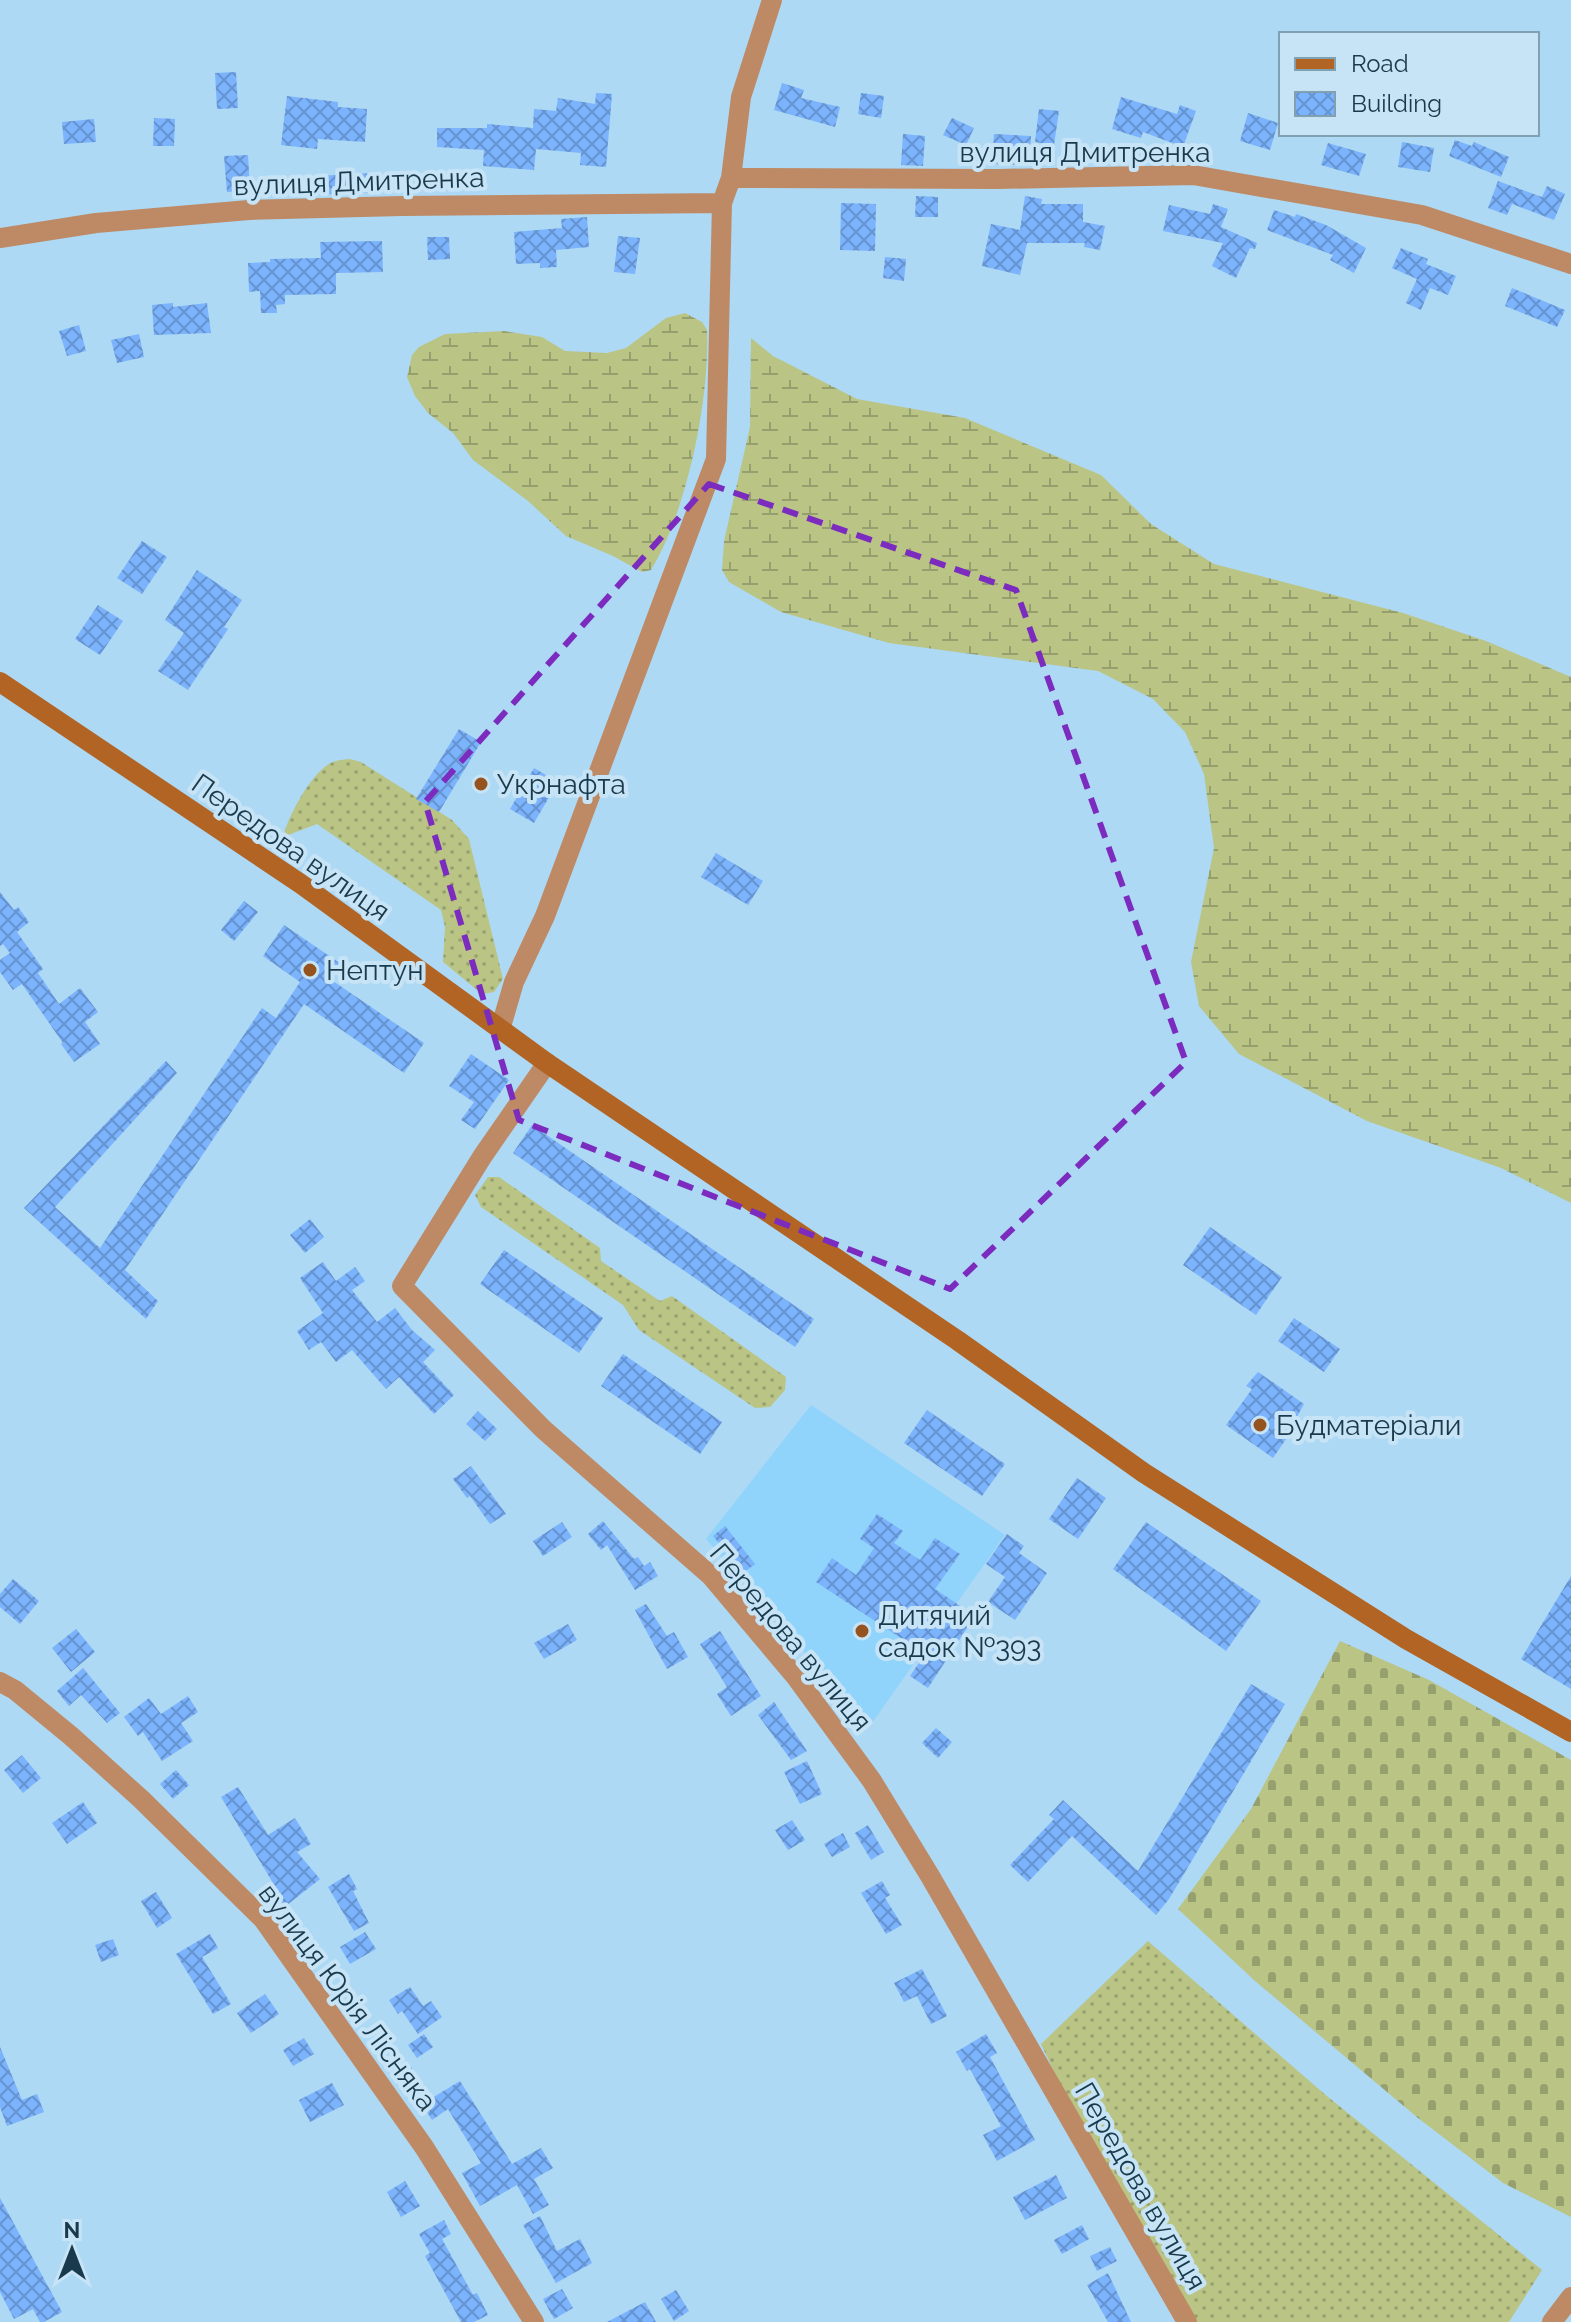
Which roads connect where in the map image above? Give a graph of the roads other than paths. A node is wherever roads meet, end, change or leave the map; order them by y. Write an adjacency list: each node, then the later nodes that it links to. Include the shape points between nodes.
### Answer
1 (772, 0): 2 (street, via 741,97)
2 (731, 178): 3 (street); 5 (street, вулиця Дмитренка, via 1193,175 1422,215)
3 (722, 203): 4 (street, вулиця Дмитренка, via 249,210 96,223); 7 (street, via 716,459)
4 (0, 238)
5 (1571, 264)
6 (0, 682): 7 (street, Передова вулиця, via 301,884)
7 (500, 1030): 8 (street, Передова вулиця)
8 (547, 1063): 10 (street, Передова вулиця, via 1144,1473 1406,1639); 13 (street, Передова вулиця, via 402,1286 543,1429 711,1576 796,1677 872,1781 922,1863)
9 (0, 1682): 12 (street, вулиця Юрія Лісняка, via 83,1746 263,1919 424,2147)
10 (1571, 1732)
11 (1571, 2297): 14 (street)
12 (534, 2322)
13 (1187, 2322)
14 (1552, 2322)

